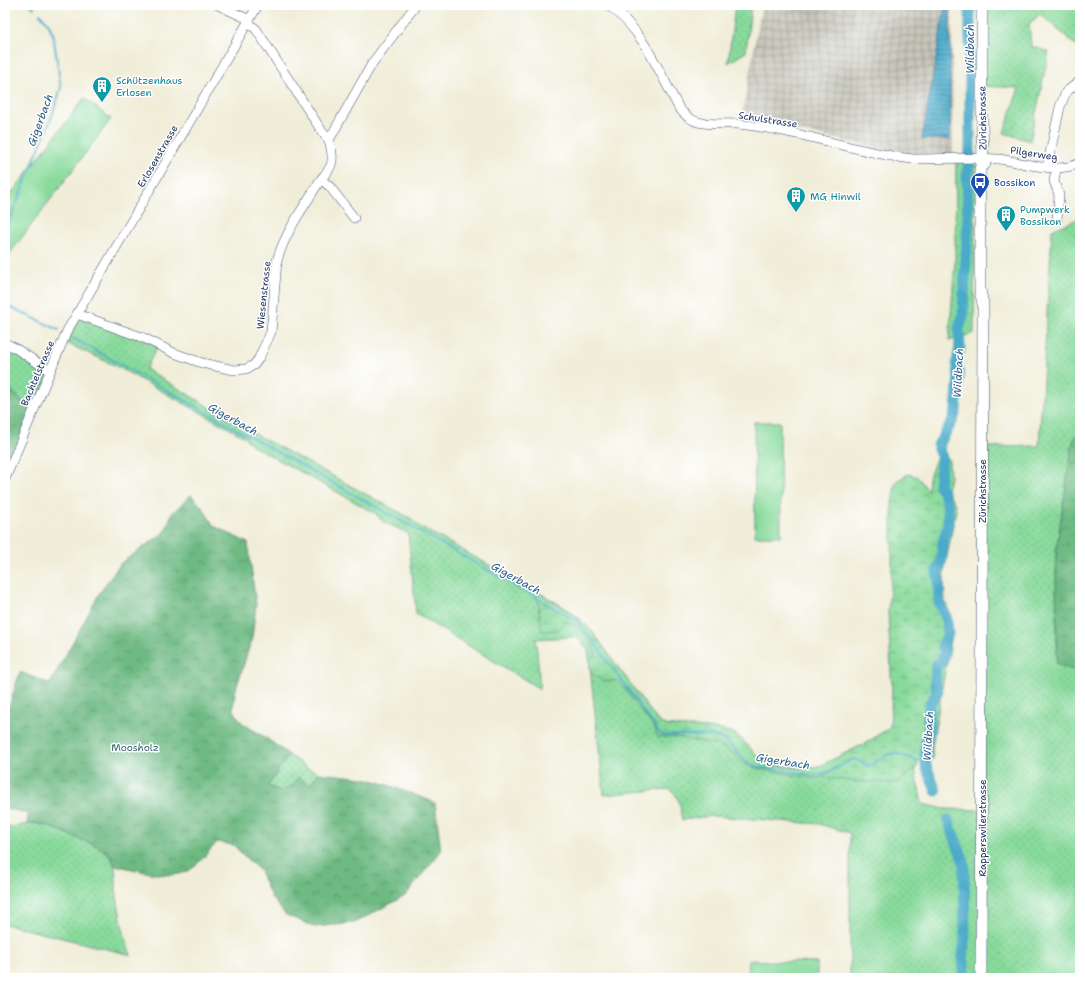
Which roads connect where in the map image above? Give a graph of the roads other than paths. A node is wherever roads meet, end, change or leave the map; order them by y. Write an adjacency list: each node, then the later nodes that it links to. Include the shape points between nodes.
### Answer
1 (218, 5): 6 (street)
2 (258, 5): 6 (street, Erlosenstrasse)
3 (416, 5): 8 (street, via 373,62)
4 (608, 5): 9 (street, Schulstrasse, via 626,20 642,42 679,108 692,121 701,124 762,127 898,158)
5 (982, 5): 9 (main road, Zürichstrasse, via 982,86)
6 (249, 21): 8 (street); 15 (street, Erlosenstrasse)
7 (1080, 81): 11 (street, via 1066,92 1060,108)
8 (329, 140): 12 (street, Wiesenstrasse, via 332,152 331,165)
9 (974, 159): 11 (street, Pilgerweg, via 999,159); 20 (main road, Zürichstrasse, via 987,173 987,290 983,304)
10 (1080, 164): 11 (street, Pilgerweg)
11 (1051, 168): 14 (street, via 1058,195)
12 (321, 179): 13 (street); 16 (street, Wiesenstrasse, via 285,238 279,253 271,332 254,365 234,370 202,363 144,338)
13 (354, 218)
14 (1057, 219)
15 (86, 300): 16 (street, Bachtelstrasse)
16 (77, 314): 18 (street, Bachtelstrasse)
17 (5, 343): 18 (street)
18 (50, 371): 19 (street, Bachtelstrasse)
19 (5, 479)
20 (982, 678): 21 (main road, Rapperswilerstrasse)
21 (981, 978)

